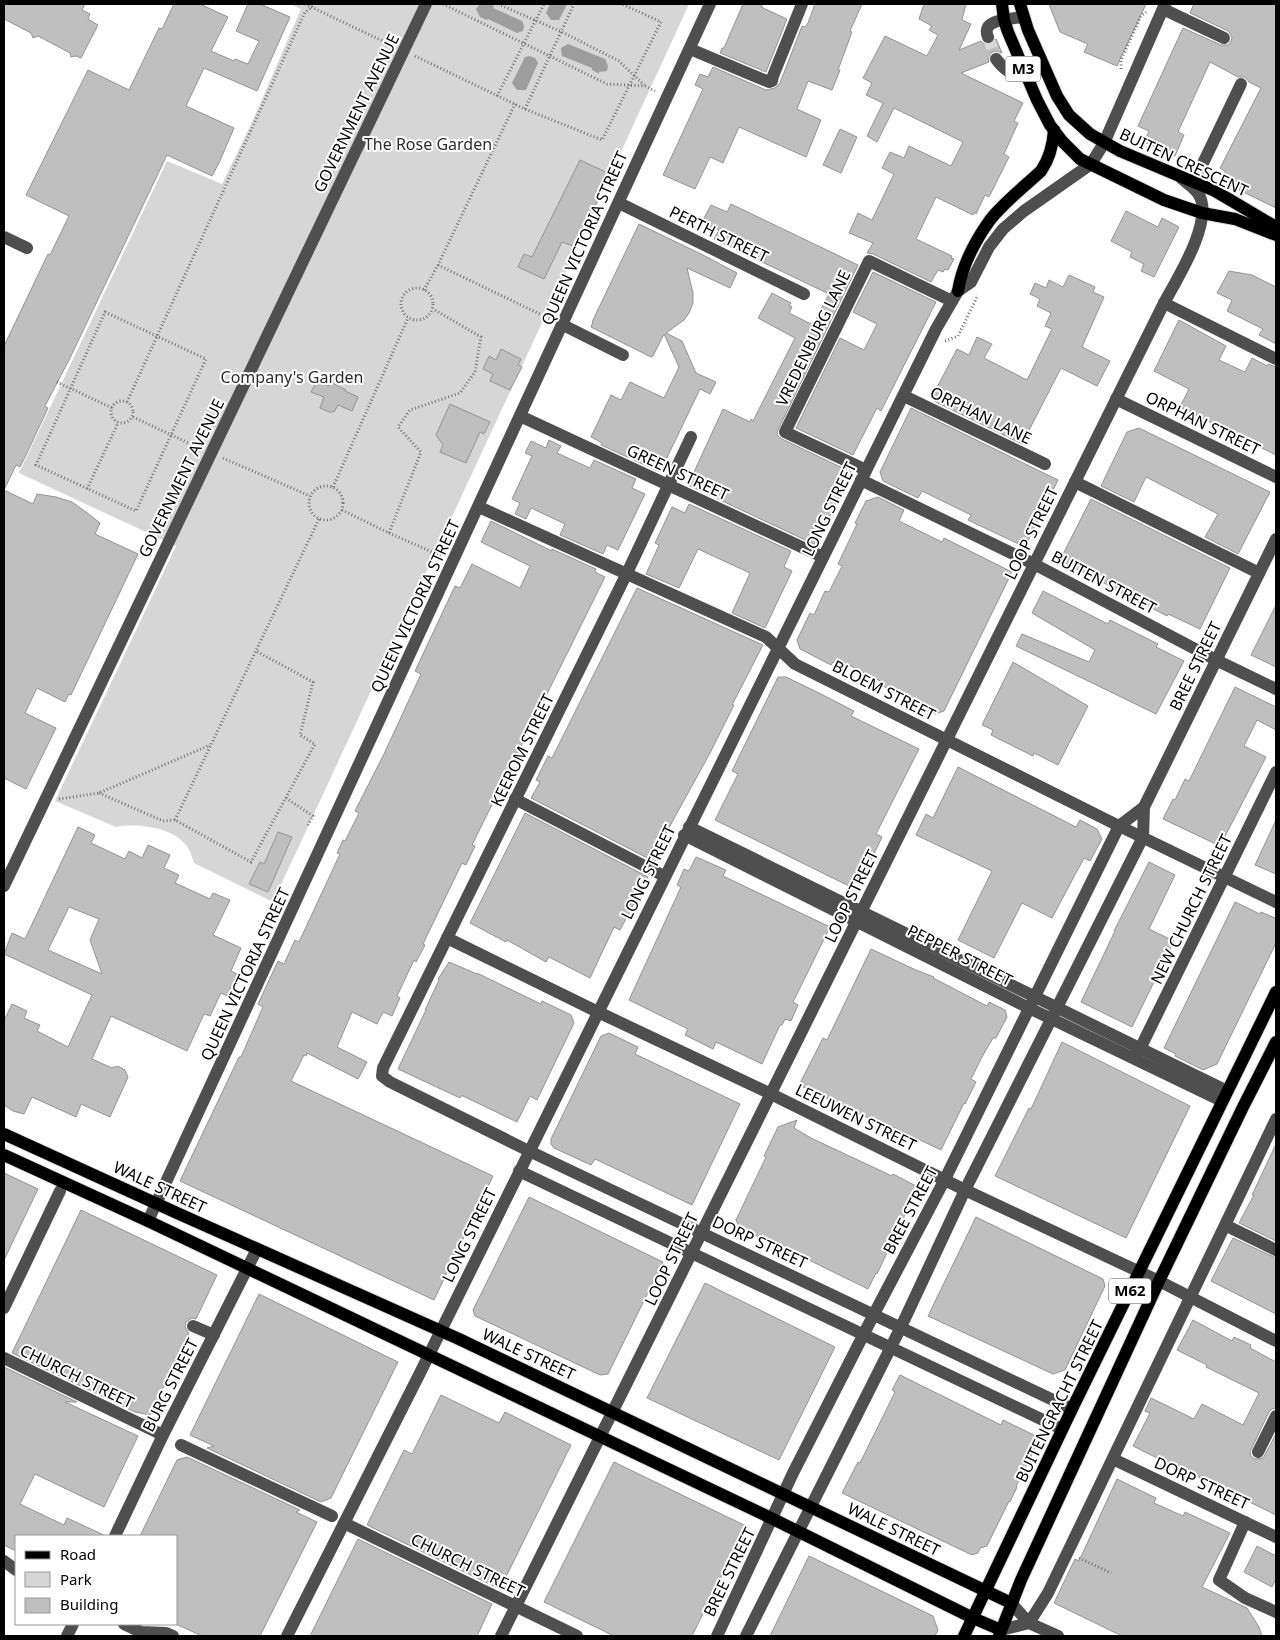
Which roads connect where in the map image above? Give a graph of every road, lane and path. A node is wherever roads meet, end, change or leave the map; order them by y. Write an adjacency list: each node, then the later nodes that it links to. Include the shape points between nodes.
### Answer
1 (305, 4): 12 (path)
2 (426, 4): 22 (street, GOVERNMENT AVENUE)
3 (443, 4): 20 (path)
4 (498, 4): 16 (path)
5 (544, 4): 16 (path)
6 (574, 4): 17 (path)
7 (622, 4): 27 (path, via 660,22)
8 (710, 4): 21 (street, QUEEN VICTORIA STREET)
9 (802, 4): 21 (street, via 772,81)
10 (1002, 4): 15 (main road, M3)
11 (1020, 4): 14 (main road, M3)
12 (313, 5): 22 (path); 55 (path, via 305,12)
13 (1164, 7): 19 (street); 36 (street)
14 (1023, 17): 15 (street); 25 (main road, M3)
15 (1004, 20): 18 (street, via 988,26); 26 (main road, M3)
16 (535, 21): 17 (path); 20 (path)
17 (562, 32): 23 (path); 27 (path, via 619,61)
18 (988, 38)
19 (1224, 38)
20 (524, 44): 23 (path); 31 (path)
21 (690, 48): 32 (street, QUEEN VICTORIA STREET)
22 (403, 51): 31 (path); 70 (street, GOVERNMENT AVENUE)
23 (550, 57): 29 (path, via 607,84); 34 (path)
24 (996, 59): 26 (street, via 1005,71)
25 (1043, 66): 26 (street); 36 (main road, M3, via 1056,96 1069,115)
26 (1025, 74): 35 (main road, M3)
27 (635, 76): 29 (path); 30 (path)
28 (1241, 84): 39 (street)
29 (631, 85): 30 (path); 34 (path, via 602,140)
30 (645, 86): 32 (path)
31 (497, 96): 33 (path)
32 (666, 98): 40 (street, QUEEN VICTORIA STREET)
33 (514, 104): 34 (path); 46 (path)
34 (525, 109)
35 (1054, 130): 37 (main road, M3, via 1068,148); 50 (main road, via 1047,163 990,219 961,274)
36 (1104, 143): 37 (street); 38 (main road, BUITEN CRESCENT / M3)
37 (1090, 164): 41 (main road, BUITEN CRESCENT / M3, via 1164,200); 50 (street, LONG STREET, via 1024,210 1003,229 989,247 971,282)
38 (1176, 174): 39 (main road, BUITEN CRESCENT / M3); 41 (street, LOOP STREET, via 1200,196)
39 (1194, 182): 42 (main road, BUITEN CRESCENT / M3, via 1216,191)
40 (619, 203): 49 (street, PERTH STREET); 54 (street, QUEEN VICTORIA STREET)
41 (1202, 213): 43 (main road, BUITEN CRESCENT / M3, via 1235,220); 51 (street, LOOP STREET, via 1194,246)
42 (1276, 227)
43 (1276, 235)
44 (4, 237): 45 (street)
45 (27, 248)
46 (438, 265): 48 (path); 54 (path)
47 (981, 288): 56 (path, via 958,336)
48 (424, 290): 52 (path, via 430,294); 53 (path, via 408,290 402,296 402,312)
49 (804, 294)
50 (955, 296): 61 (street, LONG STREET); 72 (street, VREDENBURG LANE, via 869,261 785,432)
51 (1164, 303): 58 (street); 62 (street, LOOP STREET)
52 (433, 309): 53 (path, via 423,320); 82 (path, via 481,337 475,372 460,394 410,410 398,427 421,452)
53 (408, 318): 76 (path)
54 (563, 325): 57 (street); 65 (street, QUEEN VICTORIA STREET)
55 (157, 336): 60 (path, via 105,312); 63 (path); 68 (path, via 206,359)
56 (944, 342)
57 (623, 355)
58 (1276, 359)
59 (57, 382): 60 (path)
60 (71, 388): 64 (path); 77 (path, via 36,465)
61 (904, 396): 71 (street, ORPHAN LANE); 72 (street, LONG STREET)
62 (1116, 399): 73 (street, ORPHAN STREET); 74 (street, LOOP STREET)
63 (127, 402): 64 (path, via 117,402); 66 (path, via 132,407)
64 (112, 408): 67 (path, via 113,418)
65 (520, 416): 75 (street, GREEN STREET); 79 (street, QUEEN VICTORIA STREET)
66 (133, 417): 67 (path, via 128,422); 68 (path)
67 (118, 423): 77 (path)
68 (171, 435): 70 (path); 77 (path, via 136,511)
69 (691, 437): 75 (street, KEEROM STREET)
70 (211, 453): 78 (path); 99 (street, GOVERNMENT AVENUE)
71 (1045, 464)
72 (863, 476): 84 (street, LONG STREET); 86 (street, BUITEN STREET)
73 (1276, 477)
74 (1075, 482): 86 (street, LOOP STREET); 88 (street)
75 (667, 485): 84 (street, GREEN STREET); 87 (street, KEEROM STREET)
76 (333, 487): 78 (path, via 319,487); 80 (path, via 342,496)
77 (87, 489)
78 (310, 496): 81 (path, via 310,510)
79 (478, 507): 85 (street, QUEEN VICTORIA STREET); 87 (street, BLOEM STREET)
80 (342, 510): 81 (path, via 333,519); 82 (path)
81 (319, 519): 90 (path)
82 (389, 533): 85 (path)
83 (1276, 539): 88 (street, BREE STREET)
84 (823, 557): 89 (street, LONG STREET)
85 (454, 562): 129 (street, QUEEN VICTORIA STREET)
86 (1034, 564): 91 (street, BUITEN STREET); 93 (street, LOOP STREET)
87 (626, 573): 89 (street, BLOEM STREET, via 766,637); 98 (street, KEEROM STREET)
88 (1259, 574): 91 (street, BREE STREET)
89 (778, 649): 93 (street, BLOEM STREET, via 795,664); 104 (street, LONG STREET)
90 (256, 651): 94 (path); 97 (path, via 313,682 300,735 315,744)
91 (1216, 660): 92 (street, BUITEN STREET); 100 (street, BREE STREET)
92 (1276, 689)
93 (947, 740): 103 (street, BLOEM STREET); 110 (street, LOOP STREET)
94 (211, 745): 96 (path); 101 (path)
95 (1276, 772): 107 (street, NEW CHURCH STREET)
96 (99, 793): 99 (path); 101 (path, via 163,822)
97 (286, 798): 101 (path, via 250,862); 102 (path, via 313,816)
98 (515, 800): 106 (street); 111 (street, KEEROM STREET)
99 (43, 801): 108 (street, GOVERNMENT AVENUE)
100 (1144, 807): 103 (street, BREE STREET); 105 (street, BREE STREET)
101 (175, 820)
102 (308, 825)
103 (1119, 826): 105 (street, BLOEM STREET); 113 (street, BREE STREET)
104 (687, 831): 106 (street, LONG STREET); 110 (street, PEPPER STREET)
105 (1143, 837): 107 (street, BLOEM STREET); 115 (street, BREE STREET)
106 (664, 876): 114 (street, LONG STREET)
107 (1225, 877): 109 (street, BLOEM STREET); 117 (street, NEW CHURCH STREET)
108 (4, 886)
109 (1276, 902)
110 (859, 917): 113 (street, PEPPER STREET); 119 (street, LOOP STREET)
111 (447, 938): 114 (street, LEEUWEN STREET); 118 (street, KEEROM STREET, via 383,1068)
112 (1276, 992): 120 (main road, BUITENGRACHT STREET / M62)
113 (1032, 1002): 115 (street, PEPPER STREET); 126 (street, BREE STREET)
114 (598, 1012): 119 (street, LEEUWEN STREET); 123 (street, LONG STREET)
115 (1054, 1013): 117 (street, PEPPER STREET); 127 (street, BREE STREET)
116 (1276, 1042): 138 (main road, M62)
117 (1137, 1054): 120 (street, PEPPER STREET)
118 (382, 1076): 123 (street, DORP STREET)
119 (771, 1094): 126 (street, LEEUWEN STREET); 132 (street, LOOP STREET)
120 (1225, 1096): 137 (main road, BUITENGRACHT STREET / M62)
121 (1275, 1124): 139 (street)
122 (4, 1134): 129 (main road, WALE STREET)
123 (529, 1150): 125 (street, LONG STREET); 132 (street, DORP STREET)
124 (4, 1155): 130 (main road)
125 (519, 1170): 135 (street); 144 (street, LONG STREET)
126 (945, 1180): 127 (street, LEEUWEN STREET); 141 (street, BREE STREET)
127 (965, 1190): 137 (street, LEEUWEN STREET); 143 (street, BREE STREET)
128 (60, 1191): 140 (street)
129 (157, 1204): 130 (street, QUEEN VICTORIA STREET); 133 (main road, WALE STREET)
130 (148, 1221): 136 (main road)
131 (1229, 1227): 134 (street)
132 (702, 1233): 135 (street, LOOP STREET); 141 (street, DORP STREET)
133 (257, 1249): 136 (street, BURG STREET); 144 (main road, WALE STREET)
134 (1276, 1250)
135 (692, 1253): 145 (street); 152 (street, LOOP STREET)
136 (248, 1269): 146 (street, BURG STREET); 149 (main road)
137 (1140, 1273): 138 (street, LEEUWEN STREET); 151 (main road, BUITENGRACHT STREET / M62)
138 (1158, 1281): 139 (street, LEEUWEN STREET); 172 (main road, M62)
139 (1190, 1297): 147 (street, LEEUWEN STREET); 159 (street)
140 (4, 1308)
141 (874, 1314): 143 (street, DORP STREET); 145 (street, BREE STREET)
142 (193, 1326): 146 (street)
143 (901, 1327): 148 (street, BREE STREET); 151 (street, DORP STREET)
144 (440, 1330): 149 (street, LONG STREET); 152 (main road, WALE STREET)
145 (863, 1334): 148 (street); 160 (street, BREE STREET)
146 (214, 1335): 155 (street, BURG STREET)
147 (1276, 1341)
148 (890, 1348): 154 (street); 161 (street, BREE STREET)
149 (428, 1356): 156 (main road); 165 (street, LONG STREET)
150 (4, 1358): 155 (street, CHURCH STREET)
151 (1072, 1408): 154 (main road, BUITENGRACHT STREET / M62)
152 (613, 1412): 156 (street, LOOP STREET); 160 (main road, WALE STREET)
153 (1276, 1416): 158 (street)
154 (1062, 1429): 171 (main road, BUITENGRACHT STREET / M62)
155 (162, 1435): 167 (street, BURG STREET)
156 (600, 1437): 163 (main road); 173 (street, LOOP STREET)
157 (181, 1445): 162 (street)
158 (1258, 1452)
159 (1113, 1460): 164 (street, DORP STREET); 169 (street)
160 (784, 1494): 161 (main road, WALE STREET); 163 (street, BREE STREET)
161 (811, 1507): 166 (street, BREE STREET); 171 (main road, WALE STREET)
162 (332, 1516)
163 (773, 1518): 166 (main road); 183 (street, BREE STREET)
164 (1245, 1522): 168 (street, DORP STREET); 174 (street, via 1219,1580 1245,1598)
165 (344, 1523): 173 (street, CHURCH STREET); 180 (street, LONG STREET)
166 (800, 1532): 175 (main road); 184 (street, BREE STREET)
167 (115, 1535)
168 (1276, 1537)
169 (1067, 1553): 170 (path); 176 (street)
170 (1110, 1573)
171 (986, 1591): 172 (main road, WALE STREET); 175 (main road, BUITENGRACHT STREET / M62)
172 (1011, 1603): 176 (street, WALE STREET); 178 (main road, M62)
173 (516, 1607): 181 (street, LOOP STREET); 182 (street, CHURCH STREET)
174 (1276, 1612)
175 (973, 1618): 178 (main road); 185 (main road, BUITENGRACHT STREET / M62)
176 (1029, 1623): 178 (street); 186 (street, WALE STREET)
177 (126, 1625): 179 (street, via 140,1632)
178 (1000, 1633)
179 (168, 1635)
180 (287, 1636)
181 (501, 1636)
182 (577, 1636)
183 (717, 1636)
184 (746, 1636)
185 (964, 1636)
186 (1058, 1636)

